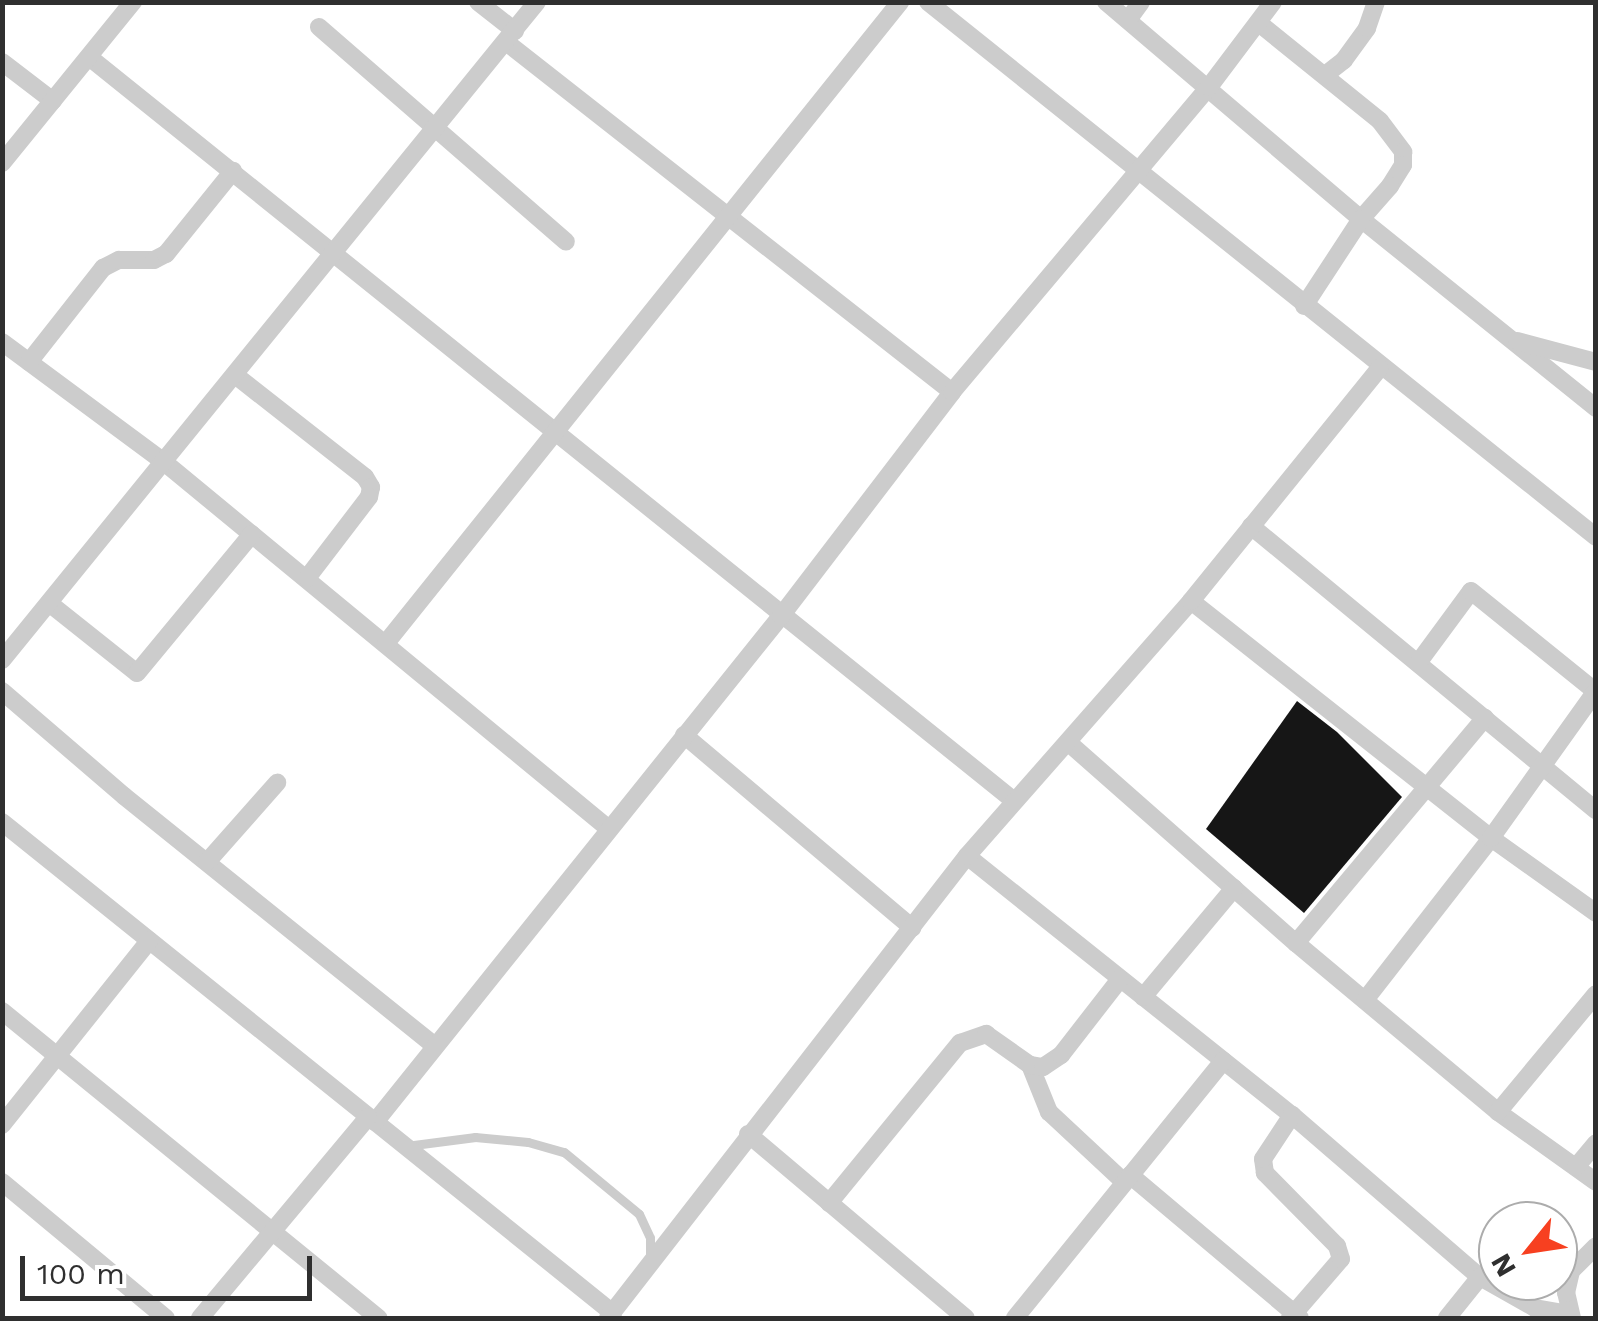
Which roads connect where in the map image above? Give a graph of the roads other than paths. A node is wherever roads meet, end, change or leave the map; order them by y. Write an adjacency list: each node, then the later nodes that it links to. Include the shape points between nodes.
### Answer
1 (133, 2): 14 (street)
2 (478, 2): 13 (street)
3 (537, 2): 13 (street)
4 (900, 2): 23 (street)
5 (928, 2): 22 (street)
6 (1106, 2): 10 (street)
7 (1142, 2): 10 (street)
8 (1273, 2): 11 (street)
9 (1376, 2): 16 (street, via 1367,28)
10 (1128, 20): 17 (street)
11 (1260, 24): 16 (street); 17 (street)
12 (319, 27): 19 (street)
13 (510, 36): 19 (street); 23 (street)
14 (89, 57): 18 (street); 21 (street)
15 (2, 62): 18 (street)
16 (1325, 74): 24 (street, via 1380,121 1402,152 1403,166)
17 (1209, 87): 22 (street); 24 (street)
18 (53, 101): 20 (street)
19 (435, 129): 25 (street); 26 (street)
20 (2, 163)
21 (233, 171): 26 (street); 30 (street, via 166,254 103,268)
22 (1140, 171): 27 (street); 34 (street)
23 (730, 217): 34 (street); 36 (street)
24 (1362, 219): 27 (street); 28 (street)
25 (566, 242)
26 (335, 252): 33 (street); 36 (street)
27 (1304, 306): 32 (street)
28 (1507, 338): 31 (street); 35 (street)
29 (2, 342): 30 (street)
30 (29, 362): 37 (street)
31 (1596, 362)
32 (1380, 368): 38 (street); 40 (street)
33 (235, 375): 37 (street); 41 (street, via 371,486 370,497)
34 (952, 392): 44 (street)
35 (1596, 408)
36 (554, 432): 44 (street); 45 (street)
37 (164, 462): 39 (street); 43 (street)
38 (1251, 526): 42 (street); 47 (street)
39 (252, 534): 41 (street); 43 (street, via 136,673)
40 (1596, 536)
41 (306, 578): 45 (street)
42 (1191, 601): 52 (street); 55 (street)
43 (49, 603): 46 (street)
44 (781, 616): 51 (street); 56 (street)
45 (386, 643): 59 (street)
46 (2, 660)
47 (1418, 663): 49 (street, via 1471,591); 50 (street)
48 (2, 691): 62 (street)
49 (1595, 691): 53 (street)
50 (1486, 718): 53 (street); 55 (street)
51 (684, 736): 59 (street); 65 (street)
52 (1070, 744): 56 (street); 63 (street)
53 (1541, 764): 57 (street); 60 (street)
54 (277, 783): 62 (street)
55 (1426, 787): 60 (street); 67 (street)
56 (1012, 800): 61 (street)
57 (1596, 810)
58 (2, 822): 66 (street)
59 (609, 829): 73 (street)
60 (1491, 838): 64 (street); 71 (street)
61 (967, 856): 65 (street); 68 (street)
62 (206, 862): 73 (street)
63 (1234, 888): 67 (street); 70 (street)
64 (1596, 913)
65 (912, 928): 81 (street)
66 (149, 941): 74 (street); 79 (street)
67 (1296, 943): 71 (street)
68 (1120, 979): 70 (street); 76 (street, via 1053,1063)
69 (1596, 994): 77 (street)
70 (1143, 997): 75 (street)
71 (1364, 1000): 77 (street)
72 (2, 1012): 74 (street)
73 (433, 1044): 79 (street)
74 (55, 1054): 80 (street); 89 (street)
75 (1222, 1060): 78 (street); 85 (street)
76 (1030, 1066): 85 (street, via 1049,1112); 88 (street, via 986,1034 960,1043)
77 (1498, 1112): 84 (street)
78 (1292, 1115): 92 (street); 97 (street, via 1263,1159 1264,1168 1270,1182 1337,1246 1341,1259)
79 (371, 1119): 83 (street); 89 (street)
80 (2, 1125)
81 (748, 1134): 88 (street); 91 (street)
82 (1596, 1142): 84 (street)
83 (404, 1146): 91 (lane, via 474,1137 564,1152 639,1214 650,1238); 96 (street)
84 (1576, 1167): 87 (street)
85 (1128, 1179): 97 (street); 102 (street)
86 (2, 1182): 98 (street)
87 (1596, 1182)
88 (829, 1203): 101 (street)
89 (271, 1228): 99 (street); 100 (street)
90 (1596, 1246): 95 (street, via 1571,1272)
91 (649, 1266): 96 (street)
92 (1478, 1275)
93 (1478, 1279): 103 (street)
94 (1519, 1301): 95 (street)
95 (1571, 1316)
96 (614, 1317)
97 (1294, 1317)
98 (166, 1318)
99 (200, 1318)
100 (379, 1318)
101 (966, 1318)
102 (1016, 1318)
103 (1447, 1318)

